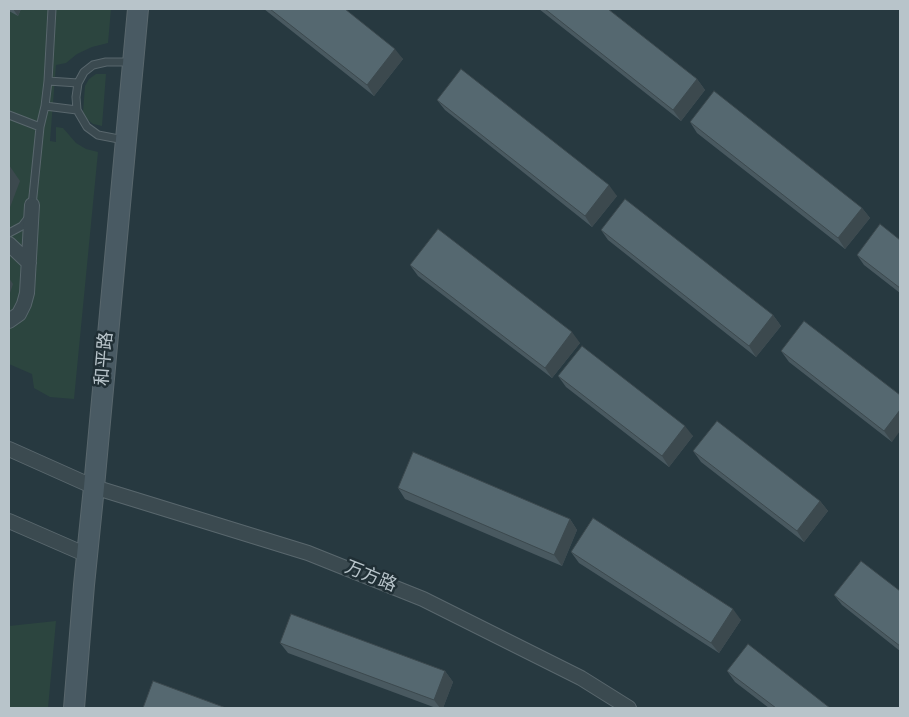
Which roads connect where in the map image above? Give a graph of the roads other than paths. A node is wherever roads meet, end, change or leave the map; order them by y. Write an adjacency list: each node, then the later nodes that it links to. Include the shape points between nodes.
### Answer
1 (52, 9): 4 (lane)
2 (138, 9): 3 (street, 和平路)
3 (134, 62): 5 (lane, via 93,65); 10 (street, 和平路)
4 (48, 82): 5 (lane); 6 (lane)
5 (78, 83): 7 (lane)
6 (45, 106): 7 (lane); 9 (lane)
7 (77, 110): 10 (lane, via 87,127 98,134)
8 (9, 114): 9 (lane)
9 (40, 127): 11 (lane)
10 (127, 141): 17 (street, 和平路)
11 (32, 205): 12 (lane, via 22,226); 14 (street)
12 (9, 233)
13 (9, 244): 14 (street)
14 (29, 263): 15 (street, via 24,304)
15 (9, 321)
16 (9, 449): 17 (street, 万方路)
17 (94, 487): 19 (street, 和平路); 21 (street, 万方路, via 308,553 423,599 580,678)
18 (9, 520): 19 (street)
19 (87, 555): 20 (street, 和平路)
20 (74, 708)
21 (629, 708)

